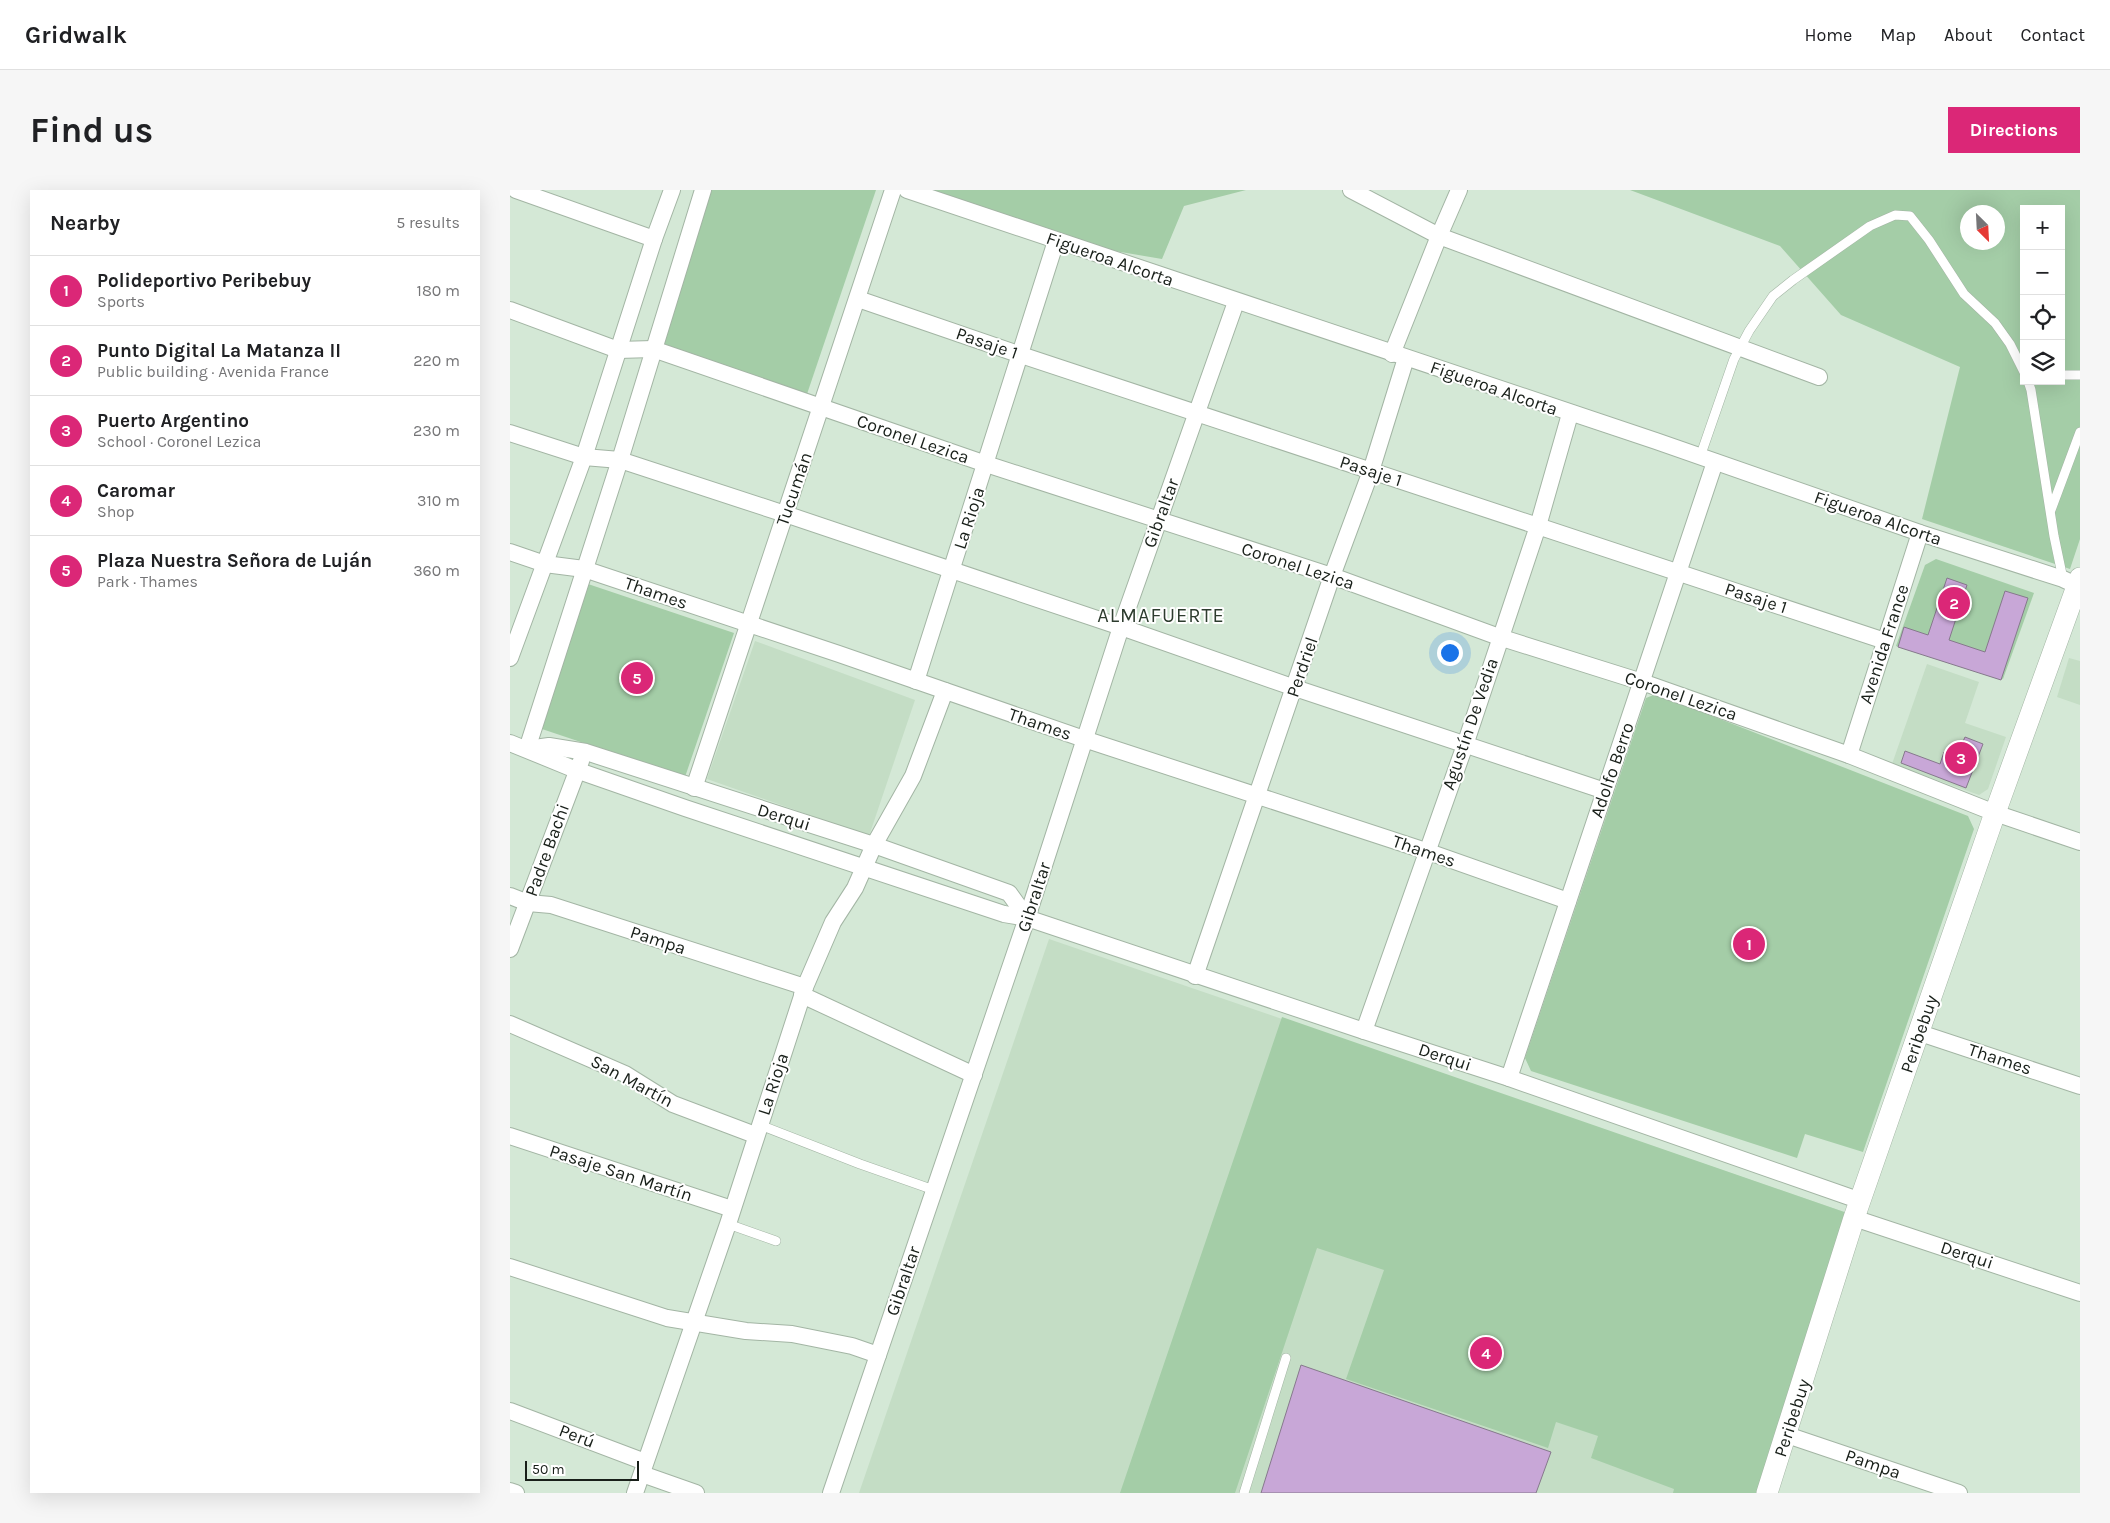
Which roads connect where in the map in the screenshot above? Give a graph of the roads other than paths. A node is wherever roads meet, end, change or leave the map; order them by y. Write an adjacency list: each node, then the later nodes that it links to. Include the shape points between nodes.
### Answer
1 (516, 190): 9 (street)
2 (672, 190): 9 (street)
3 (703, 190): 16 (street)
4 (893, 190): 11 (street, Tucumán)
5 (907, 190): 10 (street, Figueroa Alcorta)
6 (1351, 190): 8 (street)
7 (1459, 190): 8 (street, Perdriel)
8 (1439, 236): 15 (street); 20 (street, Perdriel)
9 (654, 239): 17 (street)
10 (1056, 241): 12 (street, Figueroa Alcorta); 18 (street, La Rioja)
11 (858, 299): 18 (street, Pasaje 1); 26 (street, Tucumán)
12 (1236, 302): 20 (street, Figueroa Alcorta); 27 (street, Gibraltar)
13 (510, 310): 17 (street, Coronel Lezica)
14 (2010, 344): 15 (lane, via 1995,323 1964,294 1910,216 1895,215 1870,226 1773,296); 19 (lane); 21 (lane)
15 (1740, 348): 24 (street); 32 (lane)
16 (653, 349): 17 (street, Coronel Lezica); 26 (street, Coronel Lezica); 33 (street)
17 (618, 350): 31 (street)
18 (1018, 354): 27 (street, Pasaje 1); 35 (street, La Rioja)
19 (2020, 354)
20 (1399, 356): 28 (street, Figueroa Alcorta); 36 (street, Perdriel)
21 (2020, 364)
22 (2065, 375): 23 (lane)
23 (2080, 375)
24 (1819, 377)
25 (2029, 385): 37 (lane)
26 (822, 408): 35 (street, Coronel Lezica); 38 (street, Tucumán)
27 (1197, 412): 36 (street, Pasaje 1); 39 (street, Gibraltar)
28 (1570, 414): 32 (street, Figueroa Alcorta); 40 (street, Agustín De Vedia)
29 (2080, 432): 37 (lane)
30 (510, 433): 31 (street)
31 (584, 457): 33 (street); 43 (street)
32 (1700, 457): 34 (street, Figueroa Alcorta)
33 (620, 460): 38 (street); 44 (street)
34 (1715, 462): 41 (street, Figueroa Alcorta); 46 (street, Adolfo Berro)
35 (986, 464): 39 (street, Coronel Lezica); 45 (street, La Rioja)
36 (1370, 471): 40 (street, Pasaje 1); 47 (street, Perdriel)
37 (2051, 511): 48 (lane, via 2054,536)
38 (785, 514): 45 (street); 49 (street, Tucumán)
39 (1158, 520): 47 (street, Coronel Lezica); 50 (street, Gibraltar)
40 (1538, 526): 46 (street, Pasaje 1); 51 (street, Agustín De Vedia)
41 (1920, 533): 48 (street, Figueroa Alcorta); 52 (street, Avenida France)
42 (510, 552): 43 (street, Thames)
43 (545, 564): 44 (street, Thames); 53 (street)
44 (584, 569): 49 (street, Thames); 61 (street)
45 (952, 570): 50 (street); 54 (street, La Rioja)
46 (1678, 572): 52 (street, Pasaje 1); 55 (street, Adolfo Berro)
47 (1332, 576): 51 (street, Coronel Lezica); 56 (street, Perdriel)
48 (2075, 583): 68 (street, Peribebuy)
49 (748, 624): 54 (street, Thames); 65 (street, Tucumán)
50 (1121, 627): 56 (street); 58 (street, Gibraltar)
51 (1499, 637): 55 (street, Coronel Lezica); 60 (street, Agustín De Vedia)
52 (1885, 641): 63 (street, Avenida France)
53 (510, 658)
54 (916, 681): 57 (street, Thames)
55 (1642, 682): 63 (street, Coronel Lezica); 66 (street, Adolfo Berro)
56 (1295, 688): 60 (street); 67 (street, Perdriel)
57 (945, 691): 58 (street, Thames); 70 (street, La Rioja, via 912,776)
58 (1084, 739): 67 (street, Thames); 76 (street, Gibraltar)
59 (510, 743): 61 (street, Derqui)
60 (1465, 745): 66 (street); 71 (street, Agustín De Vedia)
61 (526, 748): 62 (street, Derqui, via 549,746); 64 (street, Derqui)
62 (586, 752): 64 (street, Padre Bachi); 65 (street, Derqui)
63 (1849, 756): 68 (street, Coronel Lezica)
64 (576, 770): 72 (street, Derqui); 75 (street, Padre Bachi)
65 (694, 788): 70 (street, Derqui)
66 (1605, 791): 74 (street, Adolfo Berro)
67 (1258, 796): 71 (street, Thames); 78 (street, Perdriel)
68 (1995, 813): 69 (street, Coronel Lezica); 82 (street, Peribebuy)
69 (2080, 842)
70 (874, 845): 72 (street, La Rioja); 76 (street, Derqui, via 1010,893)
71 (1426, 851): 74 (street, Thames); 81 (street, Agustín De Vedia)
72 (865, 867): 76 (street, Derqui, via 1004,914); 79 (street, La Rioja, via 856,888 833,922)
73 (510, 896): 75 (street, Pampa)
74 (1568, 901): 84 (street, Adolfo Berro)
75 (528, 903): 77 (street, Padre Bachi); 79 (street, Pampa, via 551,905)
76 (1028, 918): 78 (street, Derqui); 83 (street, Gibraltar)
77 (510, 949)
78 (1195, 976): 81 (street, Derqui)
79 (804, 991): 83 (street, Pampa); 86 (street, La Rioja)
80 (510, 1024): 86 (street, San Martín, via 625,1074 673,1104)
81 (1364, 1031): 84 (street, Derqui)
82 (1920, 1033): 85 (street, Thames); 89 (street, Peribebuy)
83 (974, 1075): 88 (street, Gibraltar)
84 (1509, 1078): 89 (street, Derqui)
85 (2080, 1086)
86 (758, 1130): 88 (lane); 90 (street, La Rioja)
87 (510, 1136): 90 (street, Pasaje San Martín)
88 (934, 1190): 95 (street, Gibraltar)
89 (1857, 1210): 93 (street, Derqui); 98 (street, Peribebuy)
90 (730, 1216): 91 (lane); 94 (street, La Rioja)
91 (776, 1240)
92 (510, 1267): 94 (street, via 647,1312)
93 (2080, 1293)
94 (693, 1322): 95 (street, via 746,1331 792,1334 852,1346); 99 (street, La Rioja)
95 (878, 1355): 104 (street, Gibraltar)
96 (1286, 1358): 105 (lane)
97 (510, 1411): 99 (street, Perú)
98 (1787, 1435): 106 (street, Peribebuy); 107 (street, Pampa)
99 (643, 1468): 102 (street, La Rioja); 103 (street, Perú)
100 (510, 1491): 101 (street)
101 (516, 1493)
102 (635, 1493)
103 (696, 1493)
104 (831, 1493)
105 (1244, 1493)
106 (1768, 1493)
107 (1959, 1493)

